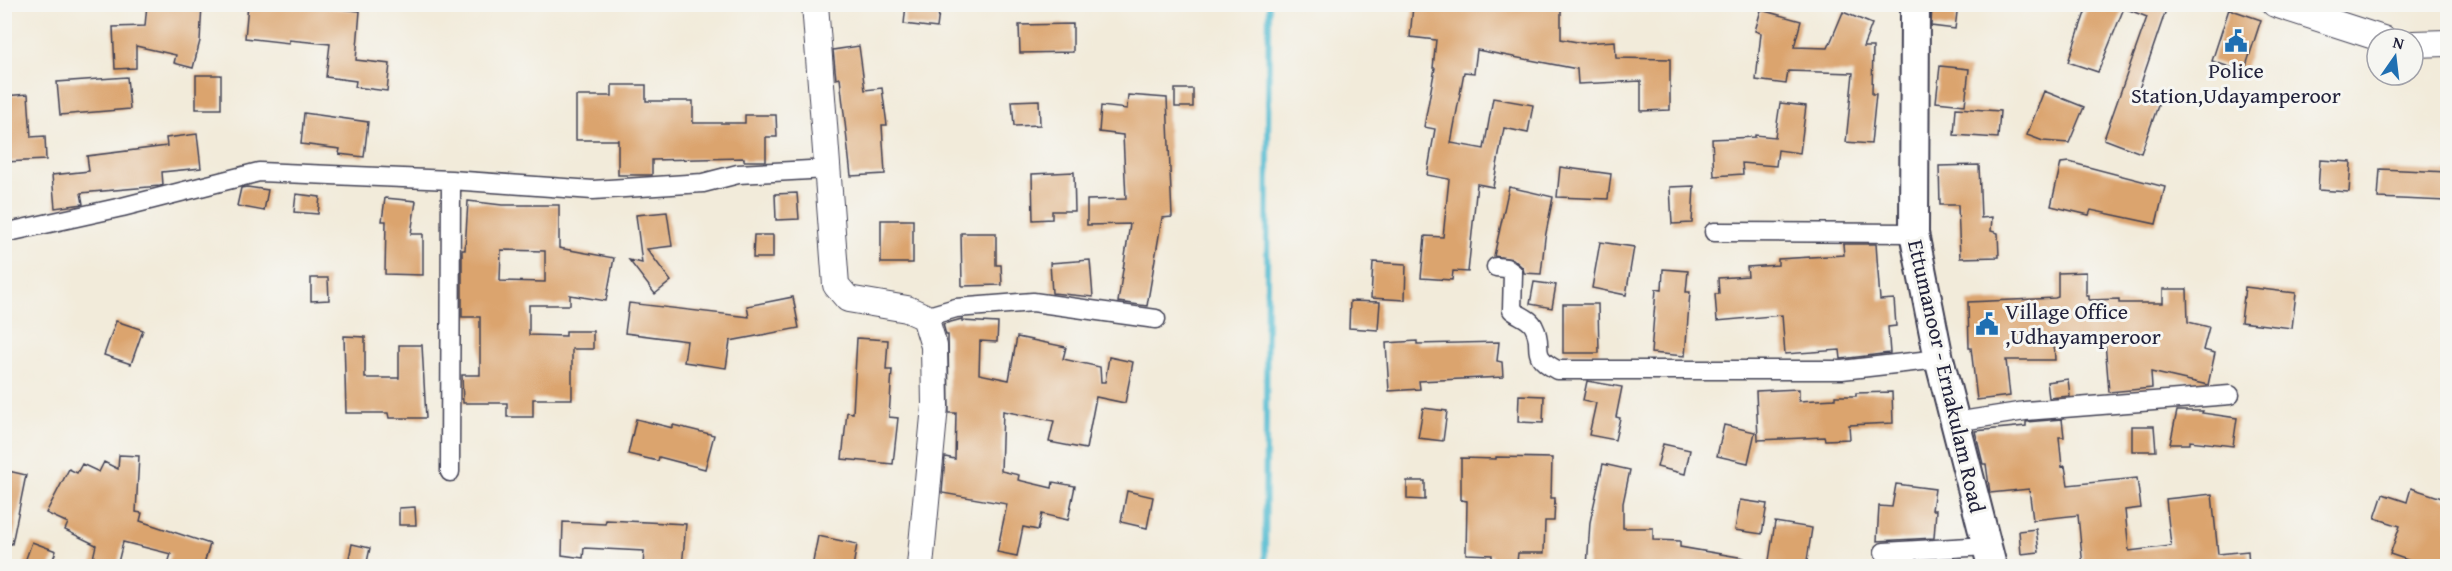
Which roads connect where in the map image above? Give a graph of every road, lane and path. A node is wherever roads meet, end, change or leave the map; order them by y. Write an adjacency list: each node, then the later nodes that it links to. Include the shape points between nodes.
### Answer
1 (815, 4): 7 (main road)
2 (1915, 4): 11 (main road, Ettumanoor - Ernakulam Road)
3 (2274, 4): 4 (main road)
4 (2365, 33)
5 (2448, 43): 6 (main road)
6 (2425, 44)
7 (828, 169): 8 (street, via 738,174 703,183 593,190); 13 (main road, via 836,285 848,299 907,309)
8 (451, 180): 10 (street, via 259,172); 18 (street)
9 (1714, 232): 11 (street)
10 (4, 233)
11 (1914, 234): 15 (main road, Ettumanoor - Ernakulam Road)
12 (1496, 267): 15 (street, via 1513,273 1512,310 1530,321 1536,329 1538,356 1557,370 1842,370)
13 (925, 317): 14 (street, via 956,308 1033,302); 21 (main road, via 934,346 935,406)
14 (1156, 319)
15 (1939, 359): 17 (main road, Ettumanoor - Ernakulam Road)
16 (2230, 396): 17 (street, via 2025,411)
17 (1955, 422): 20 (main road, Ettumanoor - Ernakulam Road)
18 (450, 472)
19 (1884, 552): 20 (street)
20 (1989, 556)
21 (920, 567)

